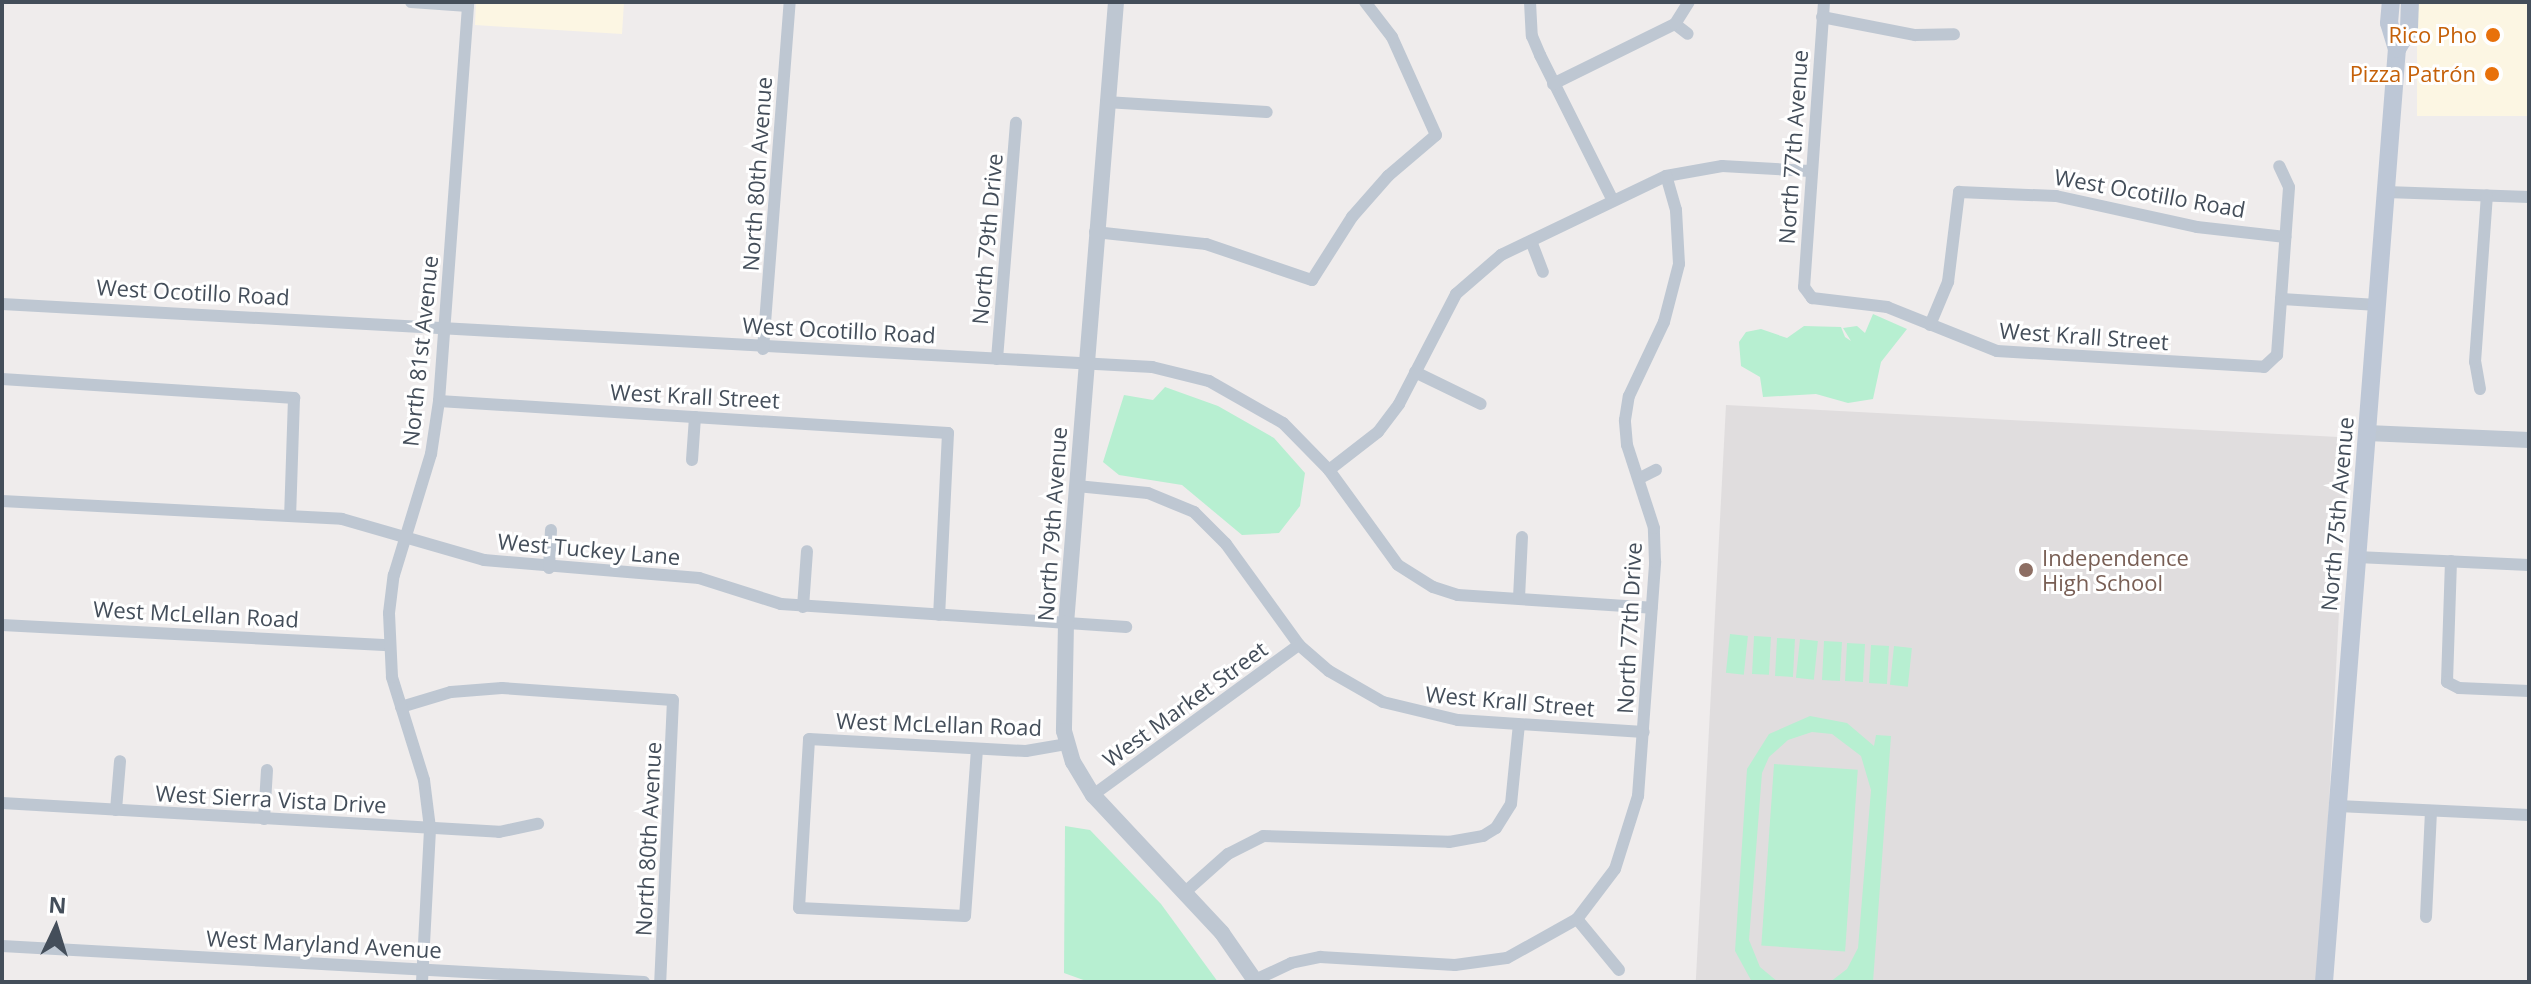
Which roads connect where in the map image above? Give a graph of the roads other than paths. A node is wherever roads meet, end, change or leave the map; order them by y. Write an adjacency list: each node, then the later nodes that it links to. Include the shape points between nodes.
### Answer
1 (411, 2): 10 (street)
2 (790, 2): 37 (street, North 80th Avenue)
3 (1116, 2): 17 (street, North 79th Avenue)
4 (1365, 2): 27 (street, via 1392,37 1436,135 1370,196 1312,280 1206,244)
5 (1530, 2): 16 (street, via 1532,36)
6 (1689, 2): 12 (street)
7 (1824, 2): 11 (street, North 77th Avenue)
8 (2391, 2): 15 (main road, North 75th Avenue, via 2389,23)
9 (2410, 2): 15 (main road, North 75th Avenue, via 2409,29)
10 (468, 4): 36 (street, North 81st Avenue)
11 (1822, 17): 14 (street, via 1915,35); 21 (street, North 77th Avenue)
12 (1675, 24): 13 (street); 16 (street)
13 (1688, 34)
14 (1954, 34)
15 (2397, 49): 23 (main road, North 75th Avenue)
16 (1553, 84): 26 (street)
17 (1106, 102): 18 (street); 27 (street, North 79th Avenue)
18 (1267, 112)
19 (1016, 123): 38 (street, North 79th Drive)
20 (2279, 166): 28 (street, via 2289,187)
21 (1810, 171): 22 (street, via 1722,166); 31 (street, North 77th Avenue)
22 (1666, 176): 26 (street); 51 (street, North 77th Drive, via 1676,210 1679,264 1664,322 1629,396 1627,445)
23 (2386, 192): 24 (street); 34 (main road, North 75th Avenue)
24 (2487, 195): 25 (street); 42 (street, via 2475,362)
25 (2529, 197)
26 (1613, 201): 29 (street)
27 (1095, 232): 39 (street, North 79th Avenue)
28 (2285, 237): 32 (street); 35 (street, West Ocotillo Road, via 2197,227 2056,196 1959,192 1951,270)
29 (1531, 241): 30 (street); 40 (street, via 1477,271 1456,294)
30 (1543, 272)
31 (1806, 295): 35 (street, West Krall Street, via 1867,302)
32 (2281, 299): 34 (street); 35 (street, West Krall Street, via 2273,364 1997,351)
33 (2, 304): 36 (street, West Ocotillo Road)
34 (2377, 305): 46 (main road, North 75th Avenue)
35 (1930, 325)
36 (445, 327): 37 (street, West Ocotillo Road); 43 (street, North 81st Avenue)
37 (763, 349): 38 (street, West Ocotillo Road)
38 (997, 359): 39 (street, West Ocotillo Road)
39 (1087, 362): 49 (street, West Ocotillo Road, via 1167,370 1238,394 1283,423); 52 (street, North 79th Avenue)
40 (1415, 372): 44 (street); 49 (street, via 1378,432)
41 (2, 379): 54 (street, via 294,398)
42 (2480, 389)
43 (439, 401): 45 (street, West Krall Street); 56 (street, North 81st Avenue, via 431,454)
44 (1481, 404)
45 (695, 417): 48 (street); 66 (street, West Krall Street, via 948,433)
46 (2367, 433): 47 (street); 59 (main road, North 75th Avenue)
47 (2529, 440)
48 (692, 460)
49 (1329, 470): 63 (street, via 1381,546 1416,578 1458,595)
50 (1656, 470): 51 (street)
51 (1640, 478): 65 (street, North 77th Drive, via 1654,528)
52 (1077, 486): 67 (street, North 79th Avenue); 71 (street, West Krall Street, via 1148,493 1194,512 1226,544)
53 (2, 501): 54 (street, West Tuckey Lane)
54 (290, 516): 56 (street, West Tuckey Lane, via 366,522)
55 (551, 530): 62 (street)
56 (407, 535): 62 (street, West Tuckey Lane, via 484,560); 70 (street, North 81st Avenue, via 390,593)
57 (1522, 537): 63 (street)
58 (807, 551): 64 (street)
59 (2357, 557): 60 (street); 82 (main road, North 75th Avenue)
60 (2451, 561): 61 (street); 72 (street, via 2447,682 2459,688)
61 (2529, 565)
62 (549, 568): 64 (street, West Tuckey Lane, via 699,578)
63 (1519, 598): 65 (street)
64 (803, 607): 66 (street, West Tuckey Lane)
65 (1652, 608): 75 (street, North 77th Drive)
66 (939, 615): 67 (street, West Tuckey Lane)
67 (1066, 623): 69 (street, West Tuckey Lane); 76 (street, North 79th Avenue, via 1062,710)
68 (2, 625): 70 (street, West McLellan Road)
69 (1126, 627)
70 (388, 645): 73 (street, North 81st Avenue)
71 (1299, 645): 74 (street, West Krall Street, via 1329,671 1383,702 1431,716); 80 (street, West Market Street)
72 (2529, 691)
73 (401, 707): 88 (street, North 81st Avenue, via 424,780); 97 (street, North 80th Avenue, via 451,692 502,688 673,700)
74 (1519, 724): 75 (street, West Krall Street); 89 (street, via 1515,788 1496,828 1483,836 1449,842 1263,836 1228,854)
75 (1644, 732): 91 (street, North 77th Drive, via 1627,843 1602,890)
76 (1067, 744): 77 (street, West McLellan Road, via 1038,751); 80 (street, North 79th Avenue)
77 (977, 749): 77 (street, West McLellan Road, via 965,916 799,908 809,739)
78 (120, 761): 83 (street)
79 (267, 770): 86 (street)
80 (1093, 795): 89 (street, North 79th Avenue)
81 (2, 803): 83 (street, West Sierra Vista Drive)
82 (2338, 806): 84 (street); 98 (main road, North 75th Avenue)
83 (116, 810): 86 (street, West Sierra Vista Drive)
84 (2431, 811): 85 (street); 90 (street)
85 (2529, 815)
86 (264, 819): 88 (street, West Sierra Vista Drive)
87 (538, 824): 88 (street, West Sierra Vista Drive, via 499,832)
88 (430, 828): 94 (street, North 81st Avenue)
89 (1184, 893): 95 (street, North 79th Avenue)
90 (2426, 917)
91 (1577, 919): 93 (street); 95 (street, via 1537,945 1484,963 1320,957 1291,963)
92 (2, 946): 94 (street, West Maryland Avenue)
93 (1619, 970)
94 (422, 976): 96 (street, West Maryland Avenue)
95 (1255, 981)
96 (644, 982)
97 (660, 982)
98 (2324, 982)

